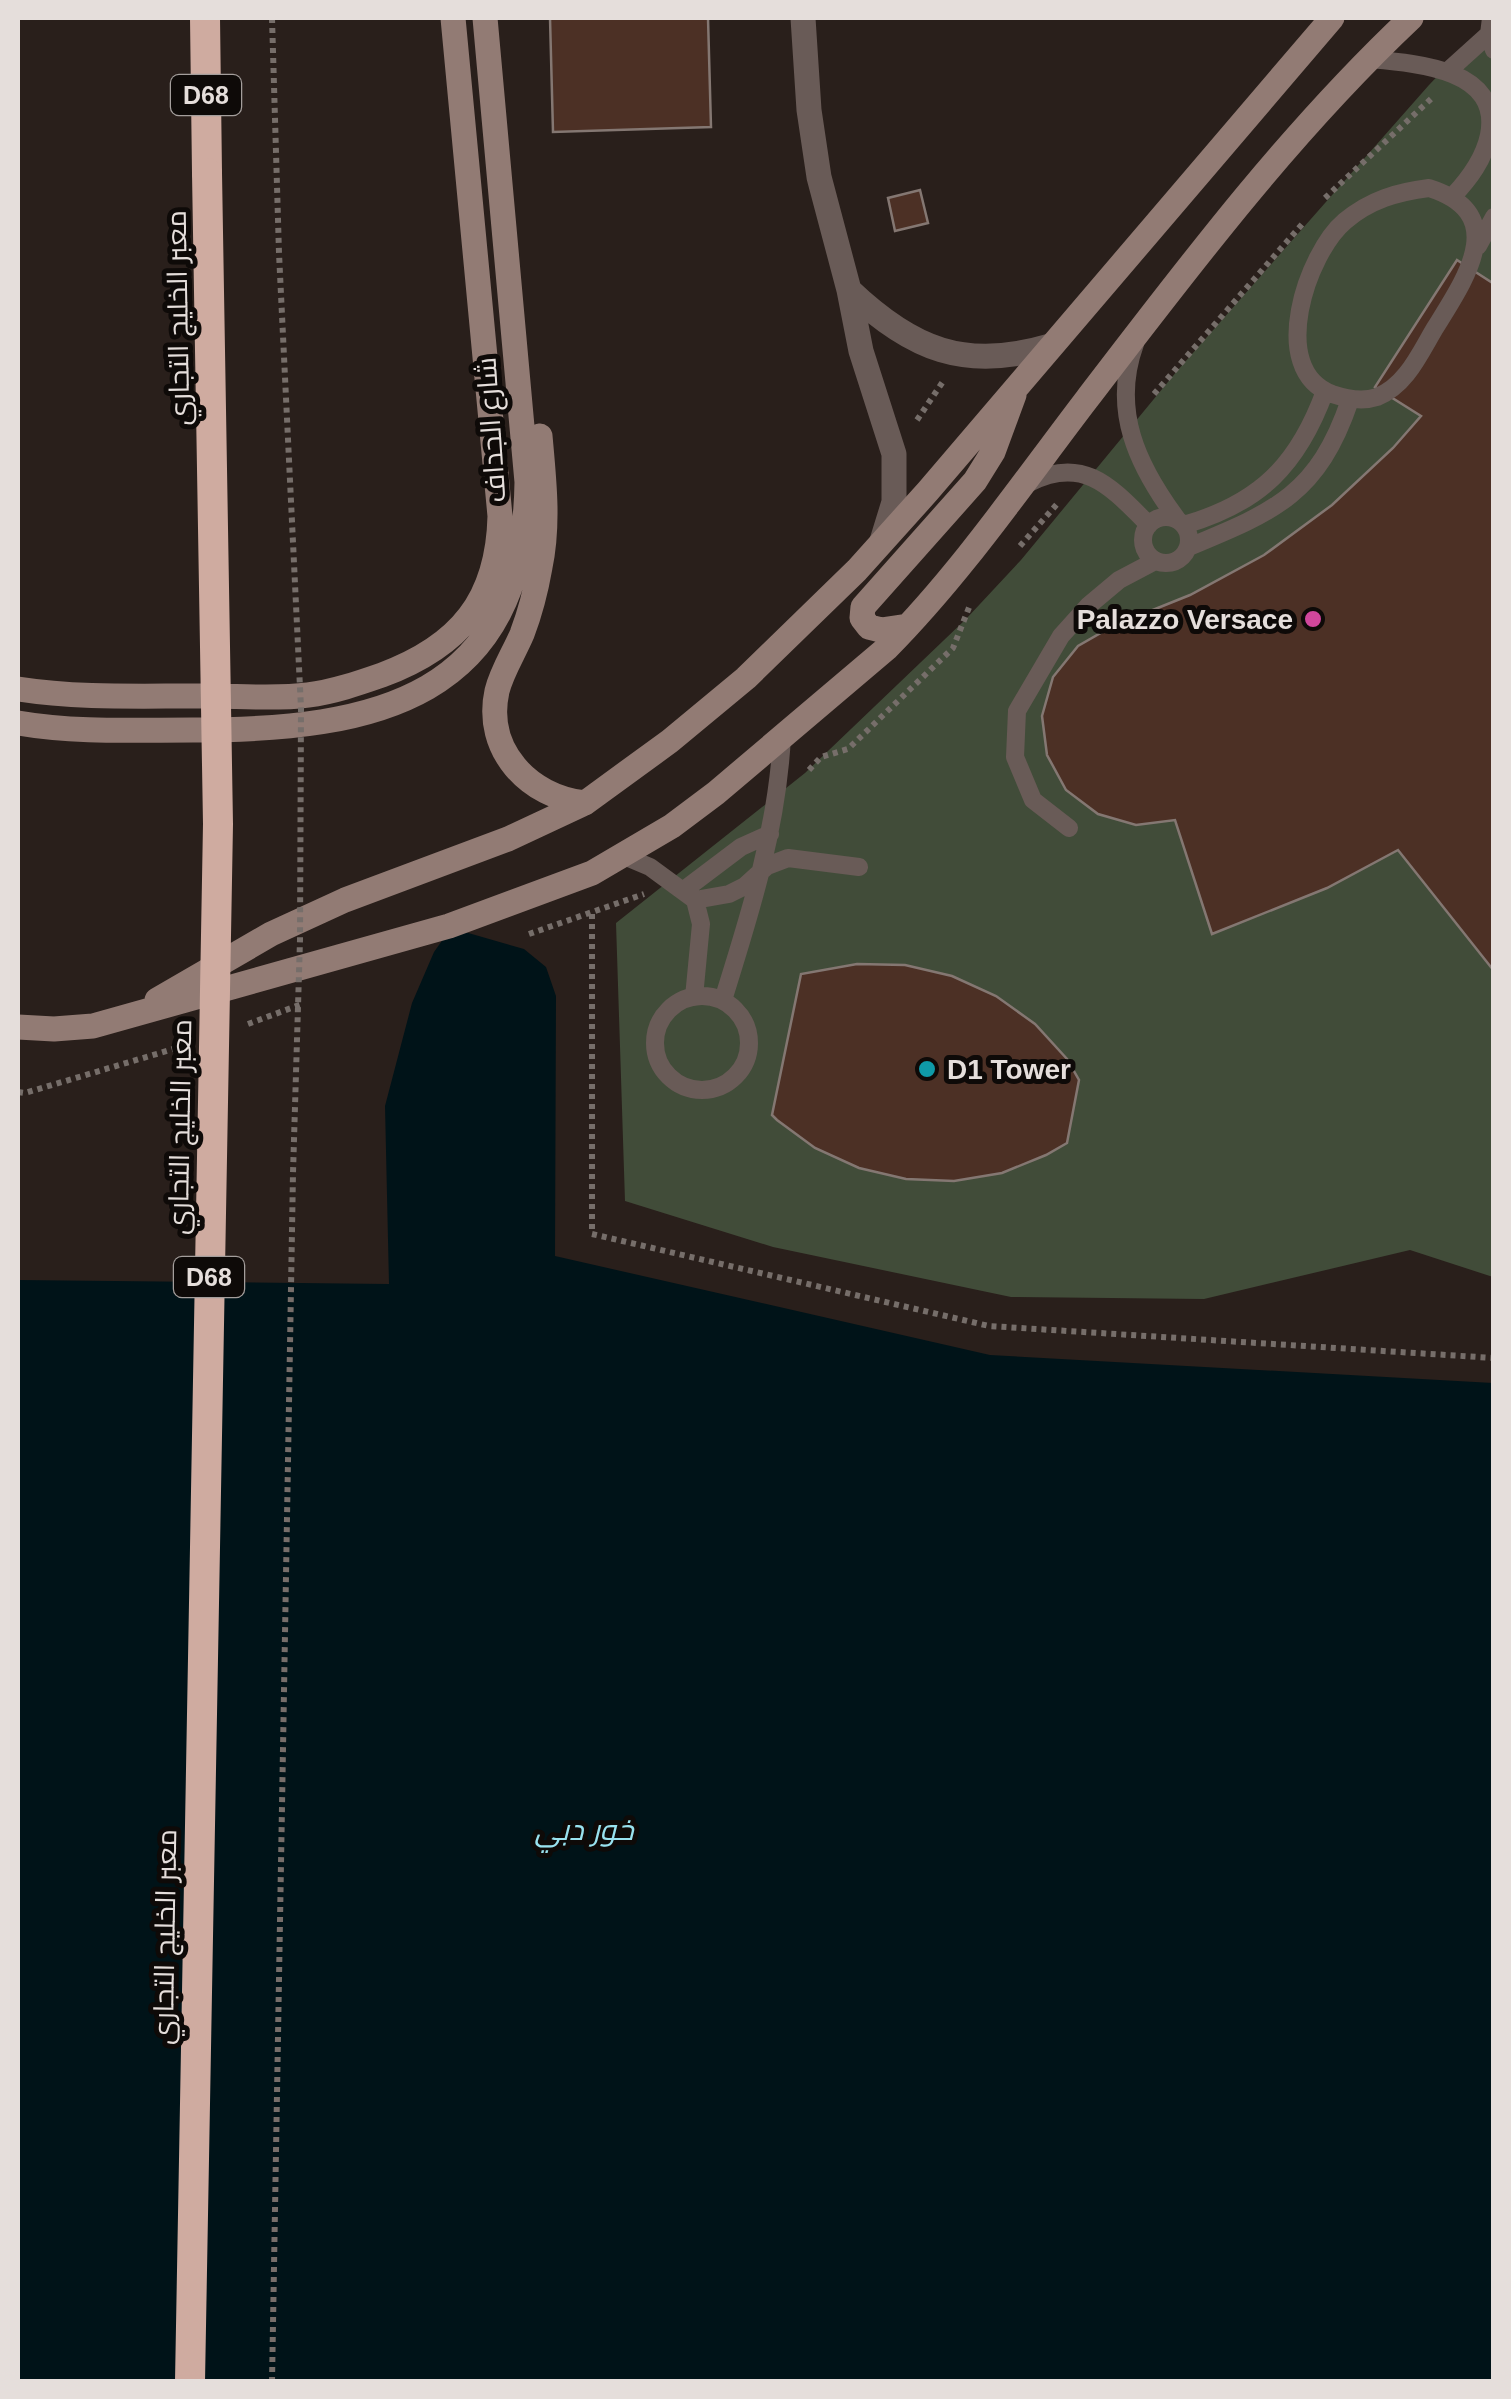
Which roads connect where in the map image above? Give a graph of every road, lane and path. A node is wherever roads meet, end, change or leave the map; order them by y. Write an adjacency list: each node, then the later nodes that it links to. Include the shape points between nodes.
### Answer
1 (205, 18): 62 (highway, معبر الخليج التجاري / D68, bridge, via 218,824)
2 (272, 18): 63 (path, bridge, via 301,746)
3 (452, 18): 39 (street, شارع الجداف, via 500,516 500,550 477,608 432,653 358,684 308,696 73,696)
4 (485, 18): 17 (street, شارع الجداف)
5 (803, 18): 18 (street, via 819,177)
6 (1305, 18): 12 (street)
7 (1332, 18): 12 (street)
8 (1411, 18): 10 (street)
9 (1491, 34): 11 (lane)
10 (1368, 59): 11 (lane); 19 (street, via 1227,219)
11 (1456, 75): 13 (lane, via 1487,100); 25 (path, via 1329,193)
12 (1272, 87): 20 (street)
13 (1493, 117): 14 (lane, via 1480,161)
14 (1454, 196): 16 (lane, via 1476,229); 23 (lane, via 1429,188 1398,192 1342,223 1322,248 1308,276 1298,338 1305,370)
15 (1494, 217): 16 (lane)
16 (1475, 251): 24 (lane, via 1459,289 1398,384 1376,397)
17 (508, 268): 40 (street, شارع الجداف, via 526,520 509,594 473,652 420,694 316,725 83,731); 43 (street, via 530,332 545,524 534,598 495,714 500,739 525,779 545,793)
18 (849, 290): 21 (street, via 904,336); 26 (street)
19 (1140, 333): 25 (lane, via 1128,362); 28 (street)
20 (1050, 346): 21 (street, via 1006,356); 22 (street)
21 (960, 356): 26 (path)
22 (1016, 386): 31 (street); 36 (street, via 1008,420 975,481 862,607 869,627)
23 (1325, 391): 24 (lane); 29 (lane, via 1296,453 1273,479 1216,516)
24 (1350, 400): 32 (lane, via 1324,459 1304,485 1278,506)
25 (1127, 425): 29 (lane, via 1136,455)
26 (894, 454): 31 (street, via 894,502)
27 (1094, 477): 28 (lane, via 1070,471); 30 (lane); 33 (path, via 1059,501)
28 (1024, 485): 36 (street)
29 (1180, 522): 30 (lane, via 1166,517); 32 (lane)
30 (1149, 525): 34 (lane, via 1144,545)
31 (882, 541): 43 (street, via 746,678)
32 (1189, 546): 34 (lane, via 1176,562)
33 (1008, 560)
34 (1155, 561): 44 (lane, via 1088,606 1061,636 1017,712 1015,758 1033,800)
35 (983, 590): 42 (path, via 953,648 848,749 822,757)
36 (908, 626): 41 (street)
37 (311, 679): 38 (path)
38 (291, 680)
39 (18, 689)
40 (18, 722)
41 (782, 735): 42 (lane); 46 (street, via 716,793)
42 (776, 801): 45 (lane)
43 (585, 803): 56 (street, via 271,934)
44 (1069, 828)
45 (770, 834): 49 (lane); 50 (lane, via 740,847)
46 (624, 856): 48 (street); 50 (lane)
47 (859, 867): 49 (lane, via 788,858)
48 (592, 873): 51 (path); 56 (street, via 430,932)
49 (759, 875): 50 (lane, via 729,894); 54 (lane)
50 (684, 891): 51 (path); 53 (lane, via 701,924)
51 (592, 914): 52 (path); 61 (path, via 592,1234 989,1326)
52 (523, 936)
53 (694, 996): 54 (lane); 54 (lane, via 665,1015 657,1032 661,1066 688,1088 723,1085 746,1060 746,1024)
54 (723, 1000)
55 (309, 1001): 57 (path)
56 (131, 1016): 58 (street, via 93,1026)
57 (242, 1026)
58 (18, 1027)
59 (188, 1044): 60 (path)
60 (18, 1092)
61 (1494, 1358)
62 (190, 2382)
63 (272, 2382)

